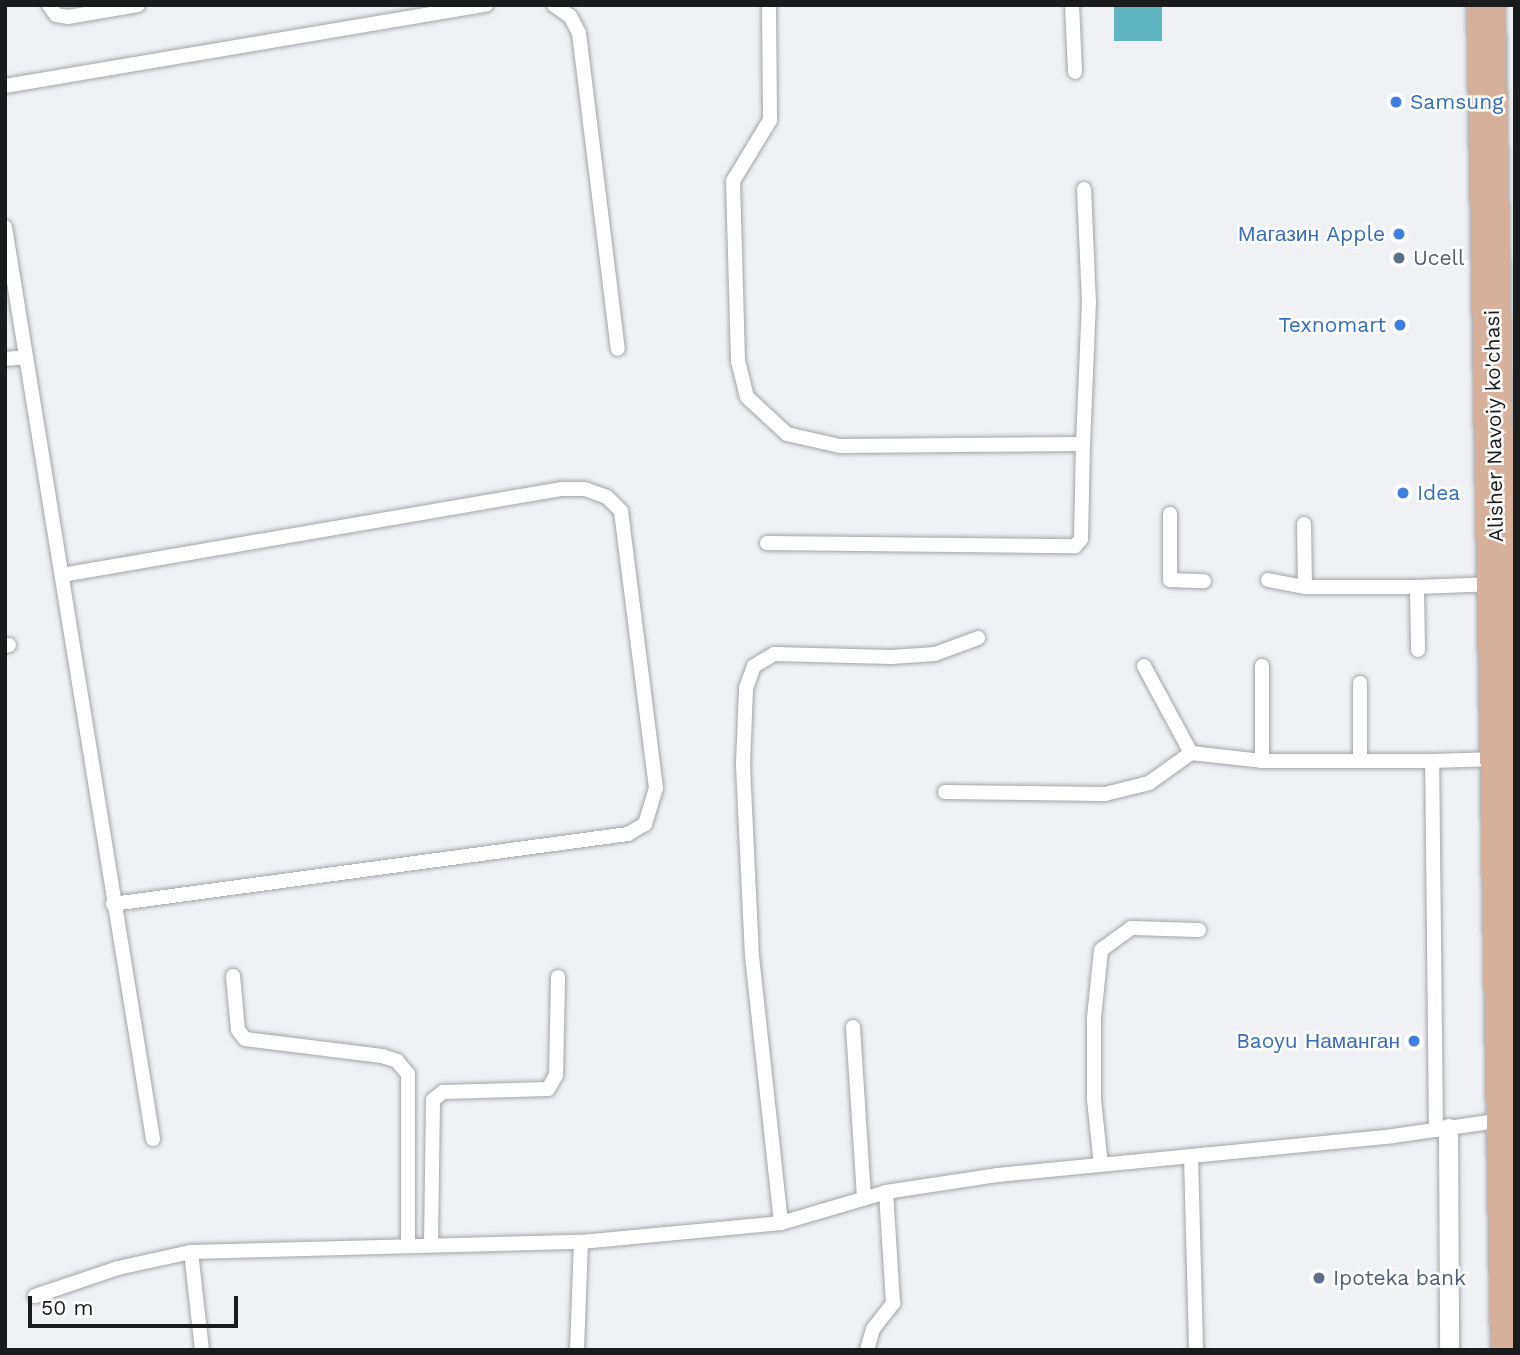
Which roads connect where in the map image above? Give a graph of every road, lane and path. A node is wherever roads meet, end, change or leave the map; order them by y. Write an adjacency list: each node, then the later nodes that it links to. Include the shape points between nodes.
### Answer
1 (49, 5): 2 (lane, via 56,15 68,17)
2 (138, 5)
3 (486, 5): 9 (lane)
4 (554, 5): 12 (lane, via 570,16 579,33)
5 (769, 5): 15 (lane, via 770,120 733,181 738,361 747,397 787,434 840,446)
6 (1072, 5): 8 (lane)
7 (1486, 5): 22 (main road, Alisher Navoiy ko'chasi)
8 (1075, 72)
9 (5, 86)
10 (1084, 189): 15 (lane, via 1089,303)
11 (5, 227): 13 (lane)
12 (618, 349)
13 (26, 357): 14 (lane); 19 (lane)
14 (5, 359)
15 (1083, 444): 18 (lane, via 1081,539 1075,547)
16 (1170, 514): 21 (lane, via 1170,580)
17 (1304, 524): 23 (lane)
18 (767, 542)
19 (62, 575): 36 (lane); 36 (lane, via 561,489 585,489 607,497 621,512 656,788 645,824 628,834)
20 (1268, 580): 23 (lane)
21 (1204, 581)
22 (1497, 584): 24 (lane); 31 (main road, Alisher Navoiy ko'chasi)
23 (1305, 587): 24 (lane)
24 (1417, 587): 26 (lane)
25 (978, 639): 48 (lane, via 935,654 774,654 754,666 746,688 743,764 752,957)
26 (1418, 650)
27 (1144, 666): 30 (lane)
28 (1262, 666): 32 (lane)
29 (1360, 683): 33 (lane)
30 (1191, 753): 32 (lane); 35 (lane, via 1149,783 1105,794)
31 (1500, 759): 34 (lane); 41 (main road, Alisher Navoiy ko'chasi)
32 (1262, 761): 33 (lane)
33 (1360, 761): 34 (lane)
34 (1432, 761): 42 (lane)
35 (944, 792)
36 (113, 904): 43 (lane)
37 (1199, 930): 45 (lane, via 1131,928 1101,950 1094,1018)
38 (233, 976): 50 (lane, via 238,1030 245,1039 382,1056 397,1061 408,1074)
39 (558, 977): 51 (lane, via 556,1075 548,1089 443,1092 433,1100)
40 (853, 1027): 47 (lane)
41 (1504, 1120): 42 (lane); 59 (main road, Alisher Navoiy ko'chasi)
42 (1442, 1129): 44 (lane); 58 (street)
43 (153, 1139)
44 (1191, 1157): 45 (lane); 57 (lane)
45 (1101, 1165): 46 (lane)
46 (886, 1192): 47 (lane); 56 (lane, via 893,1303 873,1329)
47 (864, 1199): 48 (lane)
48 (781, 1223): 49 (lane)
49 (581, 1242): 51 (lane); 55 (lane)
50 (408, 1244): 51 (lane); 52 (lane)
51 (432, 1244)
52 (191, 1252): 53 (lane, via 118,1268); 54 (lane)
53 (35, 1296)
54 (202, 1350)
55 (577, 1350)
56 (867, 1350)
57 (1196, 1350)
58 (1449, 1350)
59 (1510, 1350)

